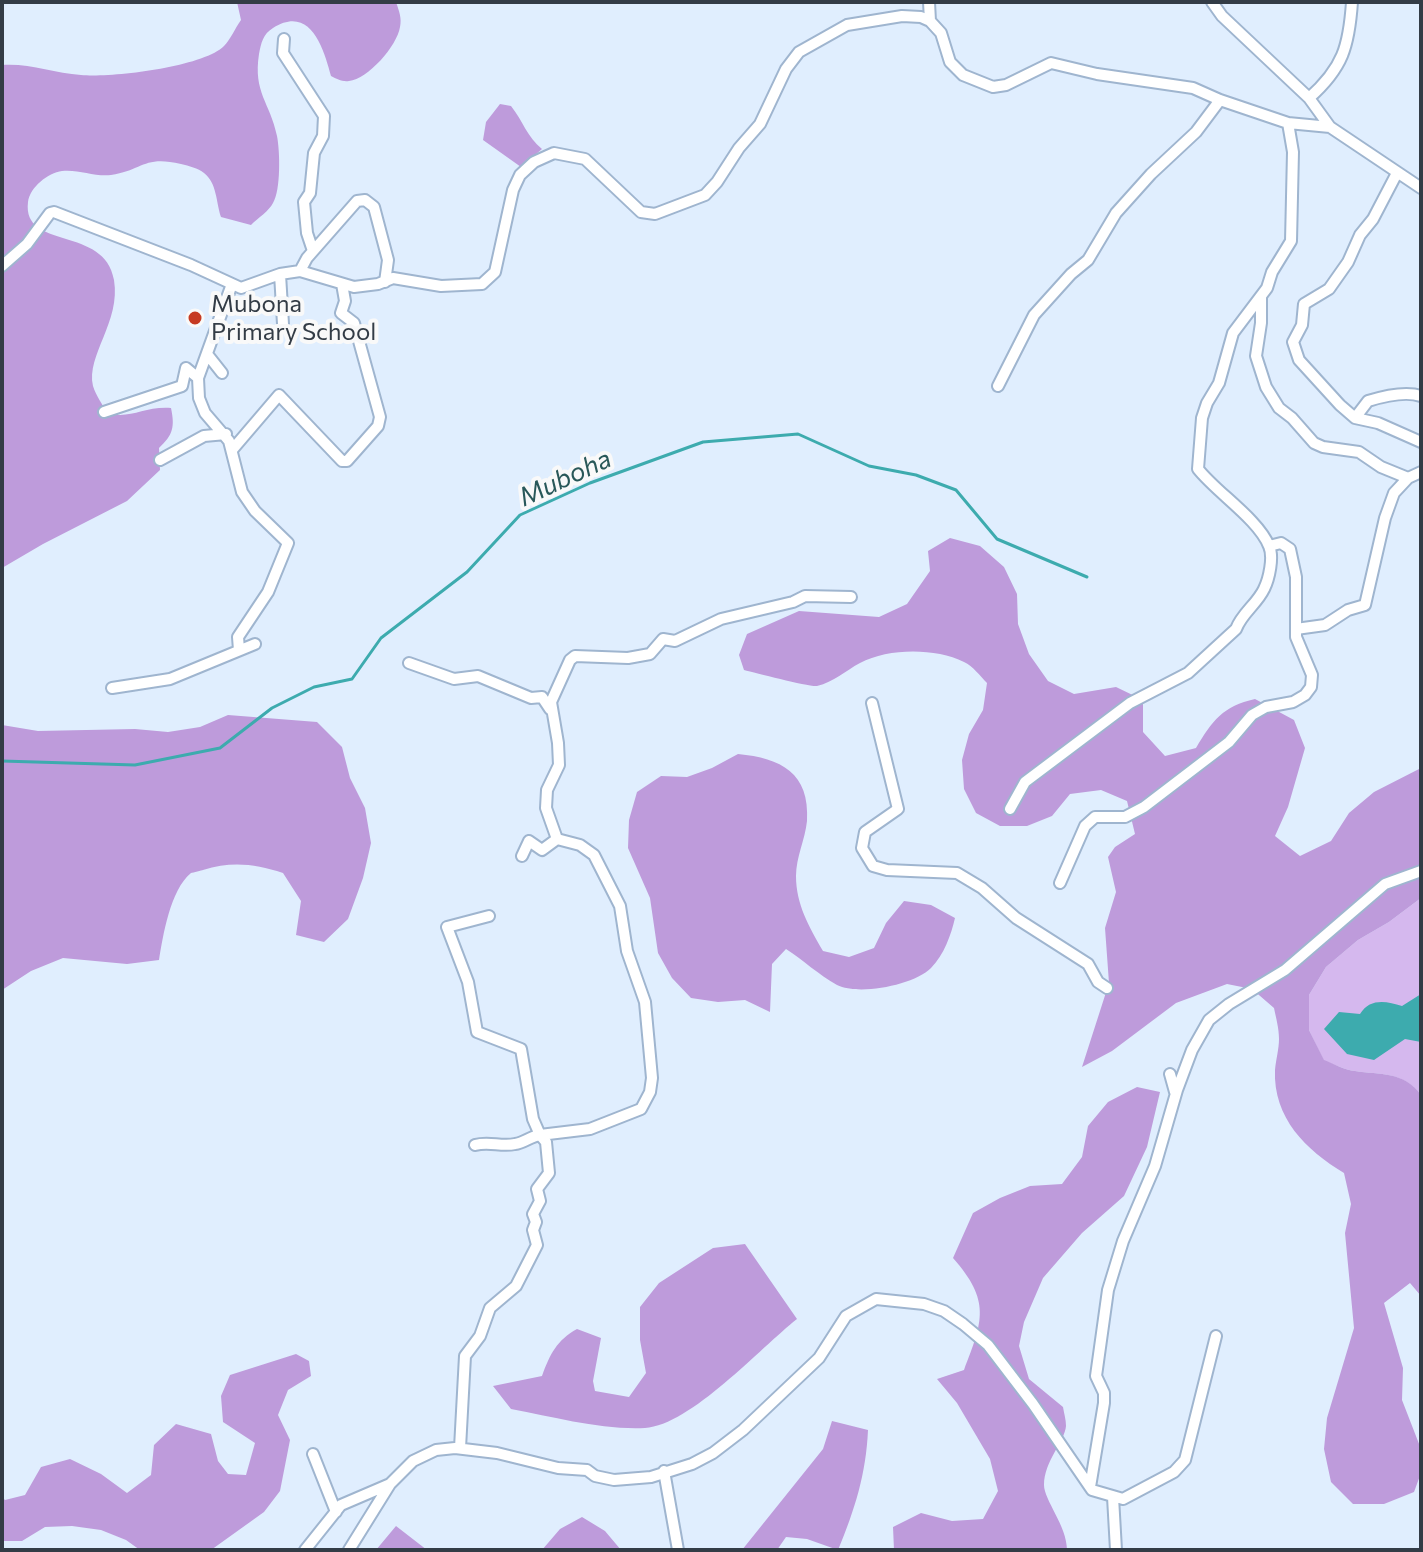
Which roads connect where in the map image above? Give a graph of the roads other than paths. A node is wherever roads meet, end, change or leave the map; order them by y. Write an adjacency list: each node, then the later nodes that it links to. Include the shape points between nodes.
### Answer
1 (929, 2): 4 (street)
2 (1212, 2): 6 (street)
3 (1352, 2): 6 (street, via 1341,61)
4 (930, 21): 7 (street, via 941,33 950,62 963,75 993,87 1051,63 1193,88); 16 (street, via 902,16 847,25 799,52 760,124 705,195 655,214 641,212 585,159 554,153 534,162 517,183 491,278 482,284 441,286 393,278)
5 (284, 39): 12 (street, via 283,53 324,116 304,202)
6 (1309, 98): 9 (street)
7 (1220, 100): 8 (street); 24 (street, via 1196,132 1116,213 1088,260 1034,315)
8 (1288, 123): 9 (street); 19 (street, via 1293,152 1291,241)
9 (1330, 127): 10 (street)
10 (1397, 173): 11 (street); 27 (street, via 1329,289 1304,304 1293,342 1299,360)
11 (1421, 188)
12 (313, 251): 14 (street); 16 (street, via 357,201 368,201 388,260)
13 (2, 266): 17 (street, via 54,212)
14 (300, 271): 15 (street); 18 (street)
15 (280, 274): 17 (street, via 245,287); 20 (street)
16 (385, 282): 18 (street)
17 (232, 284): 21 (street)
18 (342, 284): 30 (street, via 341,313 354,323 378,426 342,461 279,395)
19 (1261, 296): 33 (street, via 1256,356 1279,408 1314,443 1359,452); 34 (street, via 1236,326 1219,383 1207,403 1198,469)
20 (283, 324)
21 (207, 354): 22 (street); 23 (street)
22 (222, 373)
23 (198, 378): 26 (street, via 186,368 182,386); 28 (street, via 205,413)
24 (998, 386)
25 (1421, 396): 27 (street, via 1368,401)
26 (104, 412)
27 (1355, 418): 29 (street)
28 (226, 434): 30 (street); 31 (street, via 204,436)
29 (1421, 442)
30 (232, 450): 38 (street, via 242,492 288,543 268,592 238,637)
31 (160, 460)
32 (1421, 472): 33 (street)
33 (1408, 478): 36 (street, via 1391,502 1365,605 1325,625)
34 (1269, 546): 36 (street, via 1281,543 1290,549); 43 (street, via 1265,587 1236,629 1188,673 1130,703 1025,782)
35 (851, 597): 42 (street, via 805,596 721,619 675,641 663,639 650,654 575,656 551,702)
36 (1296, 629): 47 (street, via 1312,675 1305,695 1252,715 1229,742 1144,807 1125,817 1095,817 1085,826)
37 (255, 644): 38 (street)
38 (239, 650): 40 (street, via 170,679)
39 (409, 663): 42 (street, via 454,679 478,676 531,698 542,697)
40 (112, 688)
41 (872, 703): 49 (street, via 898,809 865,832 862,848 873,866 957,873 1088,964)
42 (555, 718): 44 (street, via 559,765 547,790 546,808)
43 (1010, 809)
44 (557, 839): 45 (street, via 542,850 529,841); 52 (street, via 594,855 620,906 627,951 645,1002 652,1078 641,1109 590,1129)
45 (522, 856)
46 (1421, 871): 51 (street, via 1385,884 1285,970 1209,1020)
47 (1060, 883)
48 (489, 916): 52 (street, via 447,927 468,982 477,1032 521,1049)
49 (1107, 988)
50 (1170, 1074): 51 (street)
51 (1176, 1094): 59 (street, via 1104,1307 1096,1376 1104,1403)
52 (540, 1135): 53 (street, via 515,1144); 55 (street, via 546,1142 549,1173 537,1189 537,1245 516,1286 490,1308 480,1336 465,1356)
53 (475, 1145)
54 (1216, 1336): 60 (street, via 1185,1460 1152,1485 1123,1499)
55 (460, 1448): 57 (street, via 587,1470 604,1479 651,1477); 58 (street, via 423,1454)
56 (313, 1454): 61 (street)
57 (664, 1471): 59 (street, via 692,1464 728,1443 819,1358 846,1316 876,1299 887,1299 944,1311 988,1345); 64 (street)
58 (390, 1484): 61 (street); 63 (street)
59 (1090, 1487): 60 (street)
60 (1113, 1497): 65 (street)
61 (336, 1512): 62 (street)
62 (305, 1550)
63 (349, 1550)
64 (678, 1550)
65 (1116, 1550)

